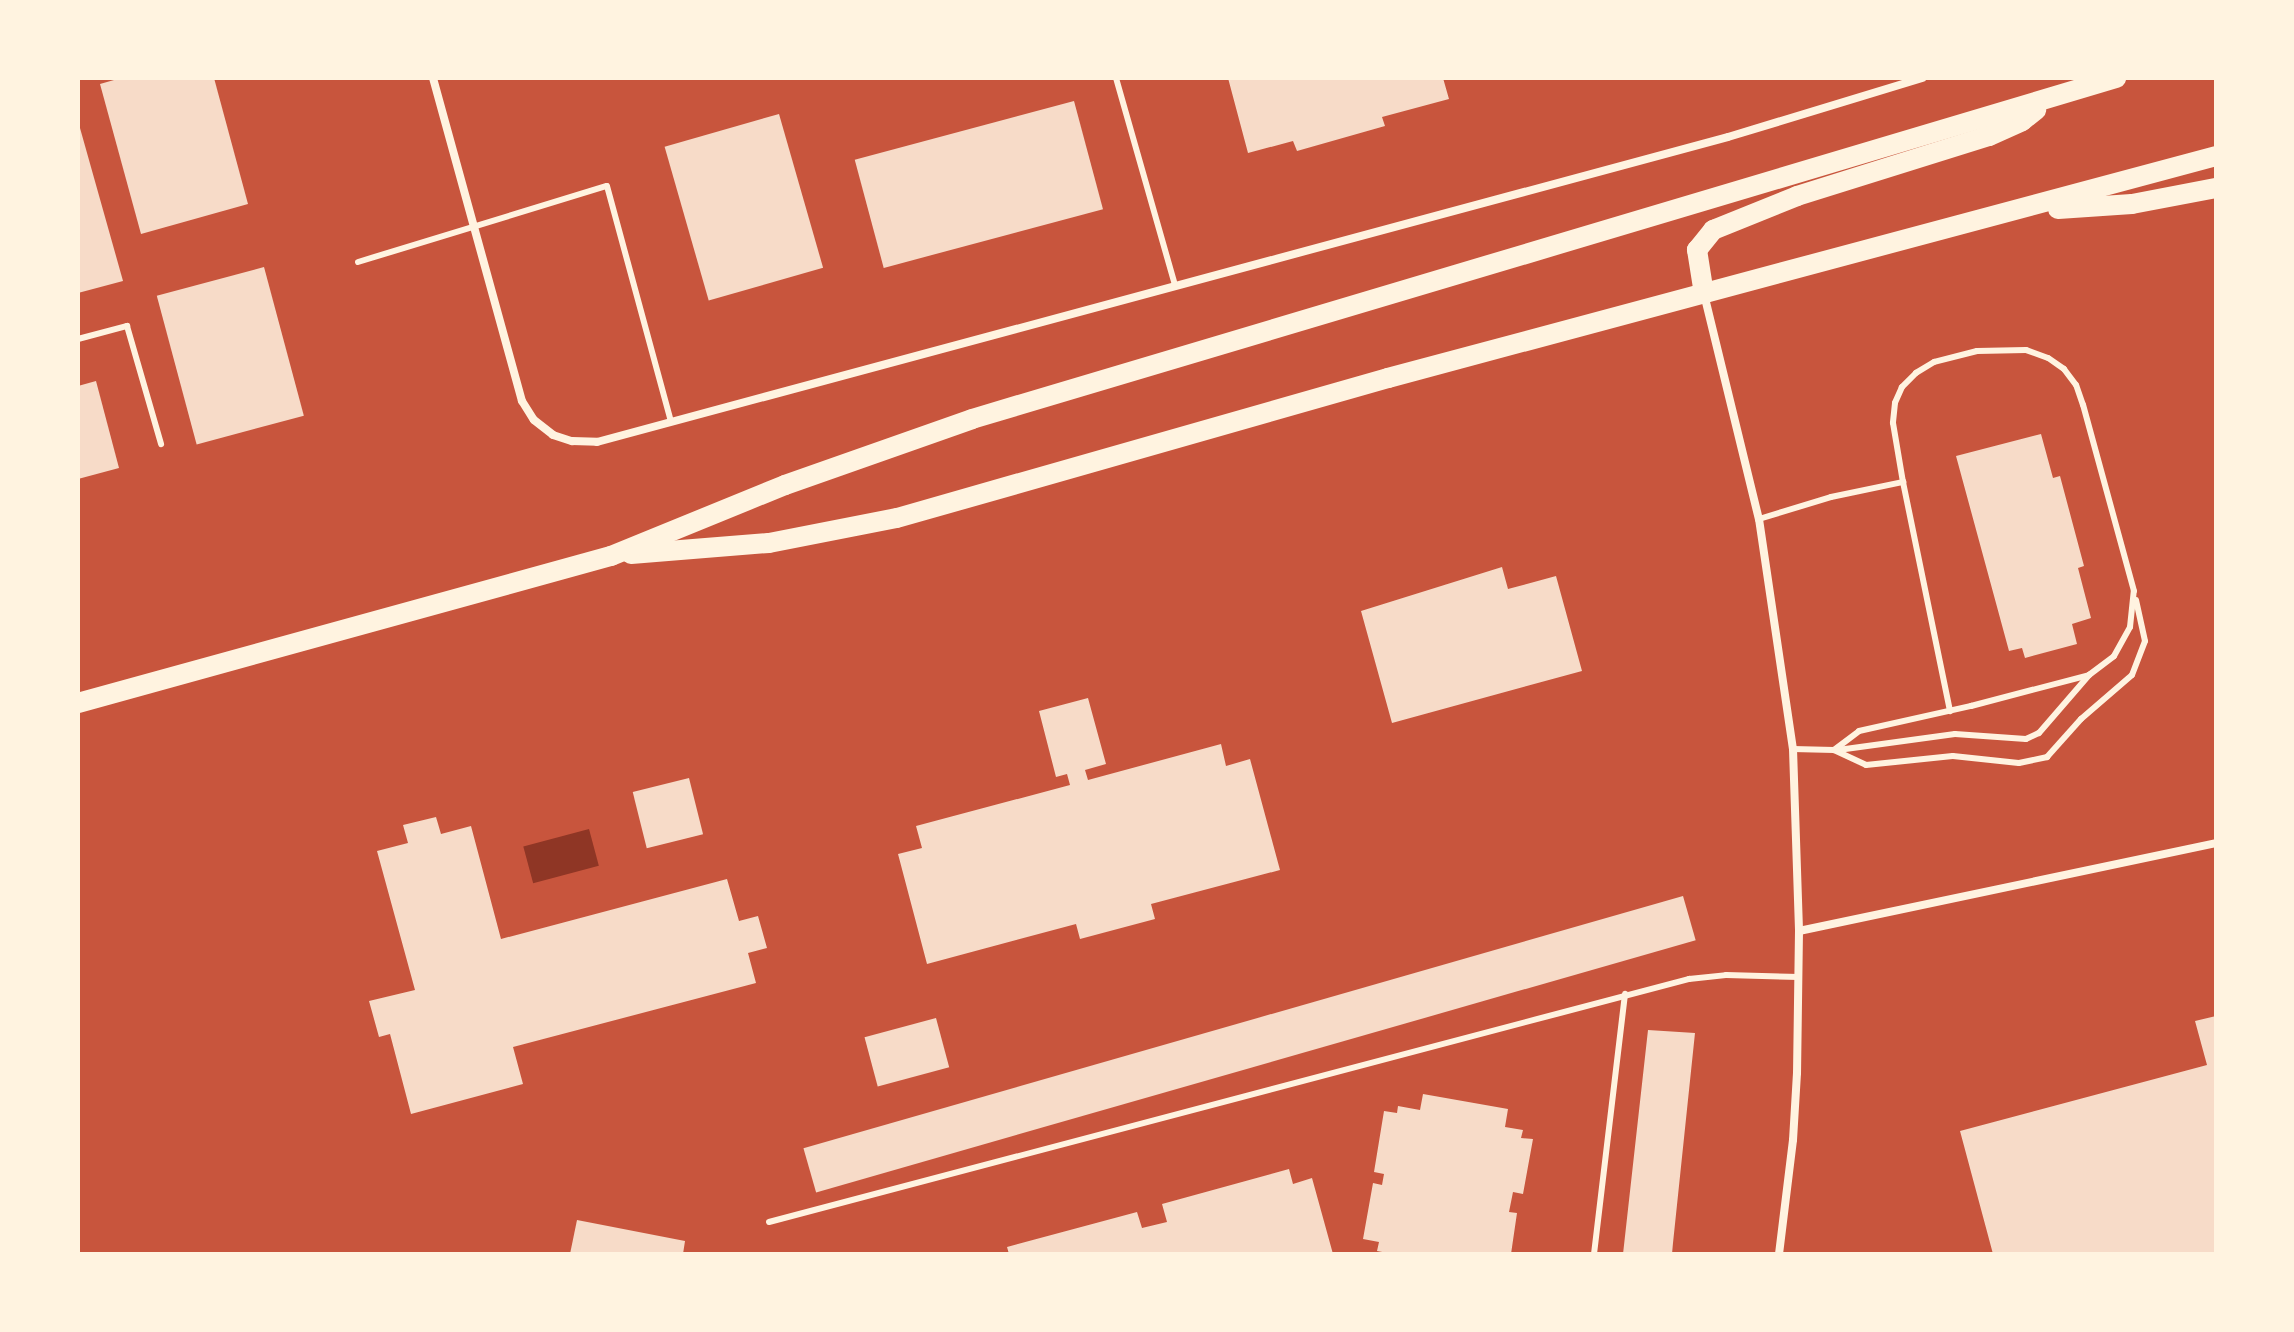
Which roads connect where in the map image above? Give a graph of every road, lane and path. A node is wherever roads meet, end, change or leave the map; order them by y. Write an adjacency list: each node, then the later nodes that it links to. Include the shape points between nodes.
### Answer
1 (433, 78): 9 (street)
2 (1116, 78): 11 (lane)
3 (1922, 78): 11 (street, via 1744,133)
4 (2116, 78): 5 (main road)
5 (2048, 100): 12 (main road, via 2022,121 1989,136 1797,196 1713,230 1697,250); 18 (main road, via 972,419 785,485)
6 (2216, 156): 8 (main road)
7 (2216, 188): 8 (main road, via 2132,204)
8 (2014, 212): 12 (main road)
9 (472, 228): 10 (lane); 14 (street, via 522,401 534,420 553,435 597,442); 14 (lane, via 607,186)
10 (358, 262)
11 (1175, 285): 14 (street)
12 (1704, 294): 17 (street); 18 (main road, via 897,518 769,543)
13 (78, 339): 15 (lane, via 127,326)
14 (671, 421)
15 (161, 444)
16 (1903, 482): 17 (lane); 19 (lane, via 1894,435 1895,403 1916,373 1934,362 1977,351 2026,350 2048,358 2076,385); 22 (lane)
17 (1759, 519): 23 (street)
18 (611, 556): 21 (main road)
19 (2134, 591): 20 (lane, via 2123,643); 24 (lane, via 2145,641 2132,675 2047,757 2019,763 1953,756 1866,765)
20 (2089, 675): 22 (lane); 24 (lane, via 2039,733 2026,739 1955,734)
21 (78, 703)
22 (1950, 711): 24 (lane, via 1859,731)
23 (1793, 749): 24 (lane); 26 (street)
24 (1834, 750)
25 (2216, 843): 26 (street)
26 (1799, 931): 27 (street)
27 (1799, 977): 28 (lane, via 1726,975); 31 (street, via 1793,1140)
28 (1625, 994): 29 (lane); 30 (lane)
29 (769, 1222)
30 (1594, 1254)
31 (1779, 1254)

